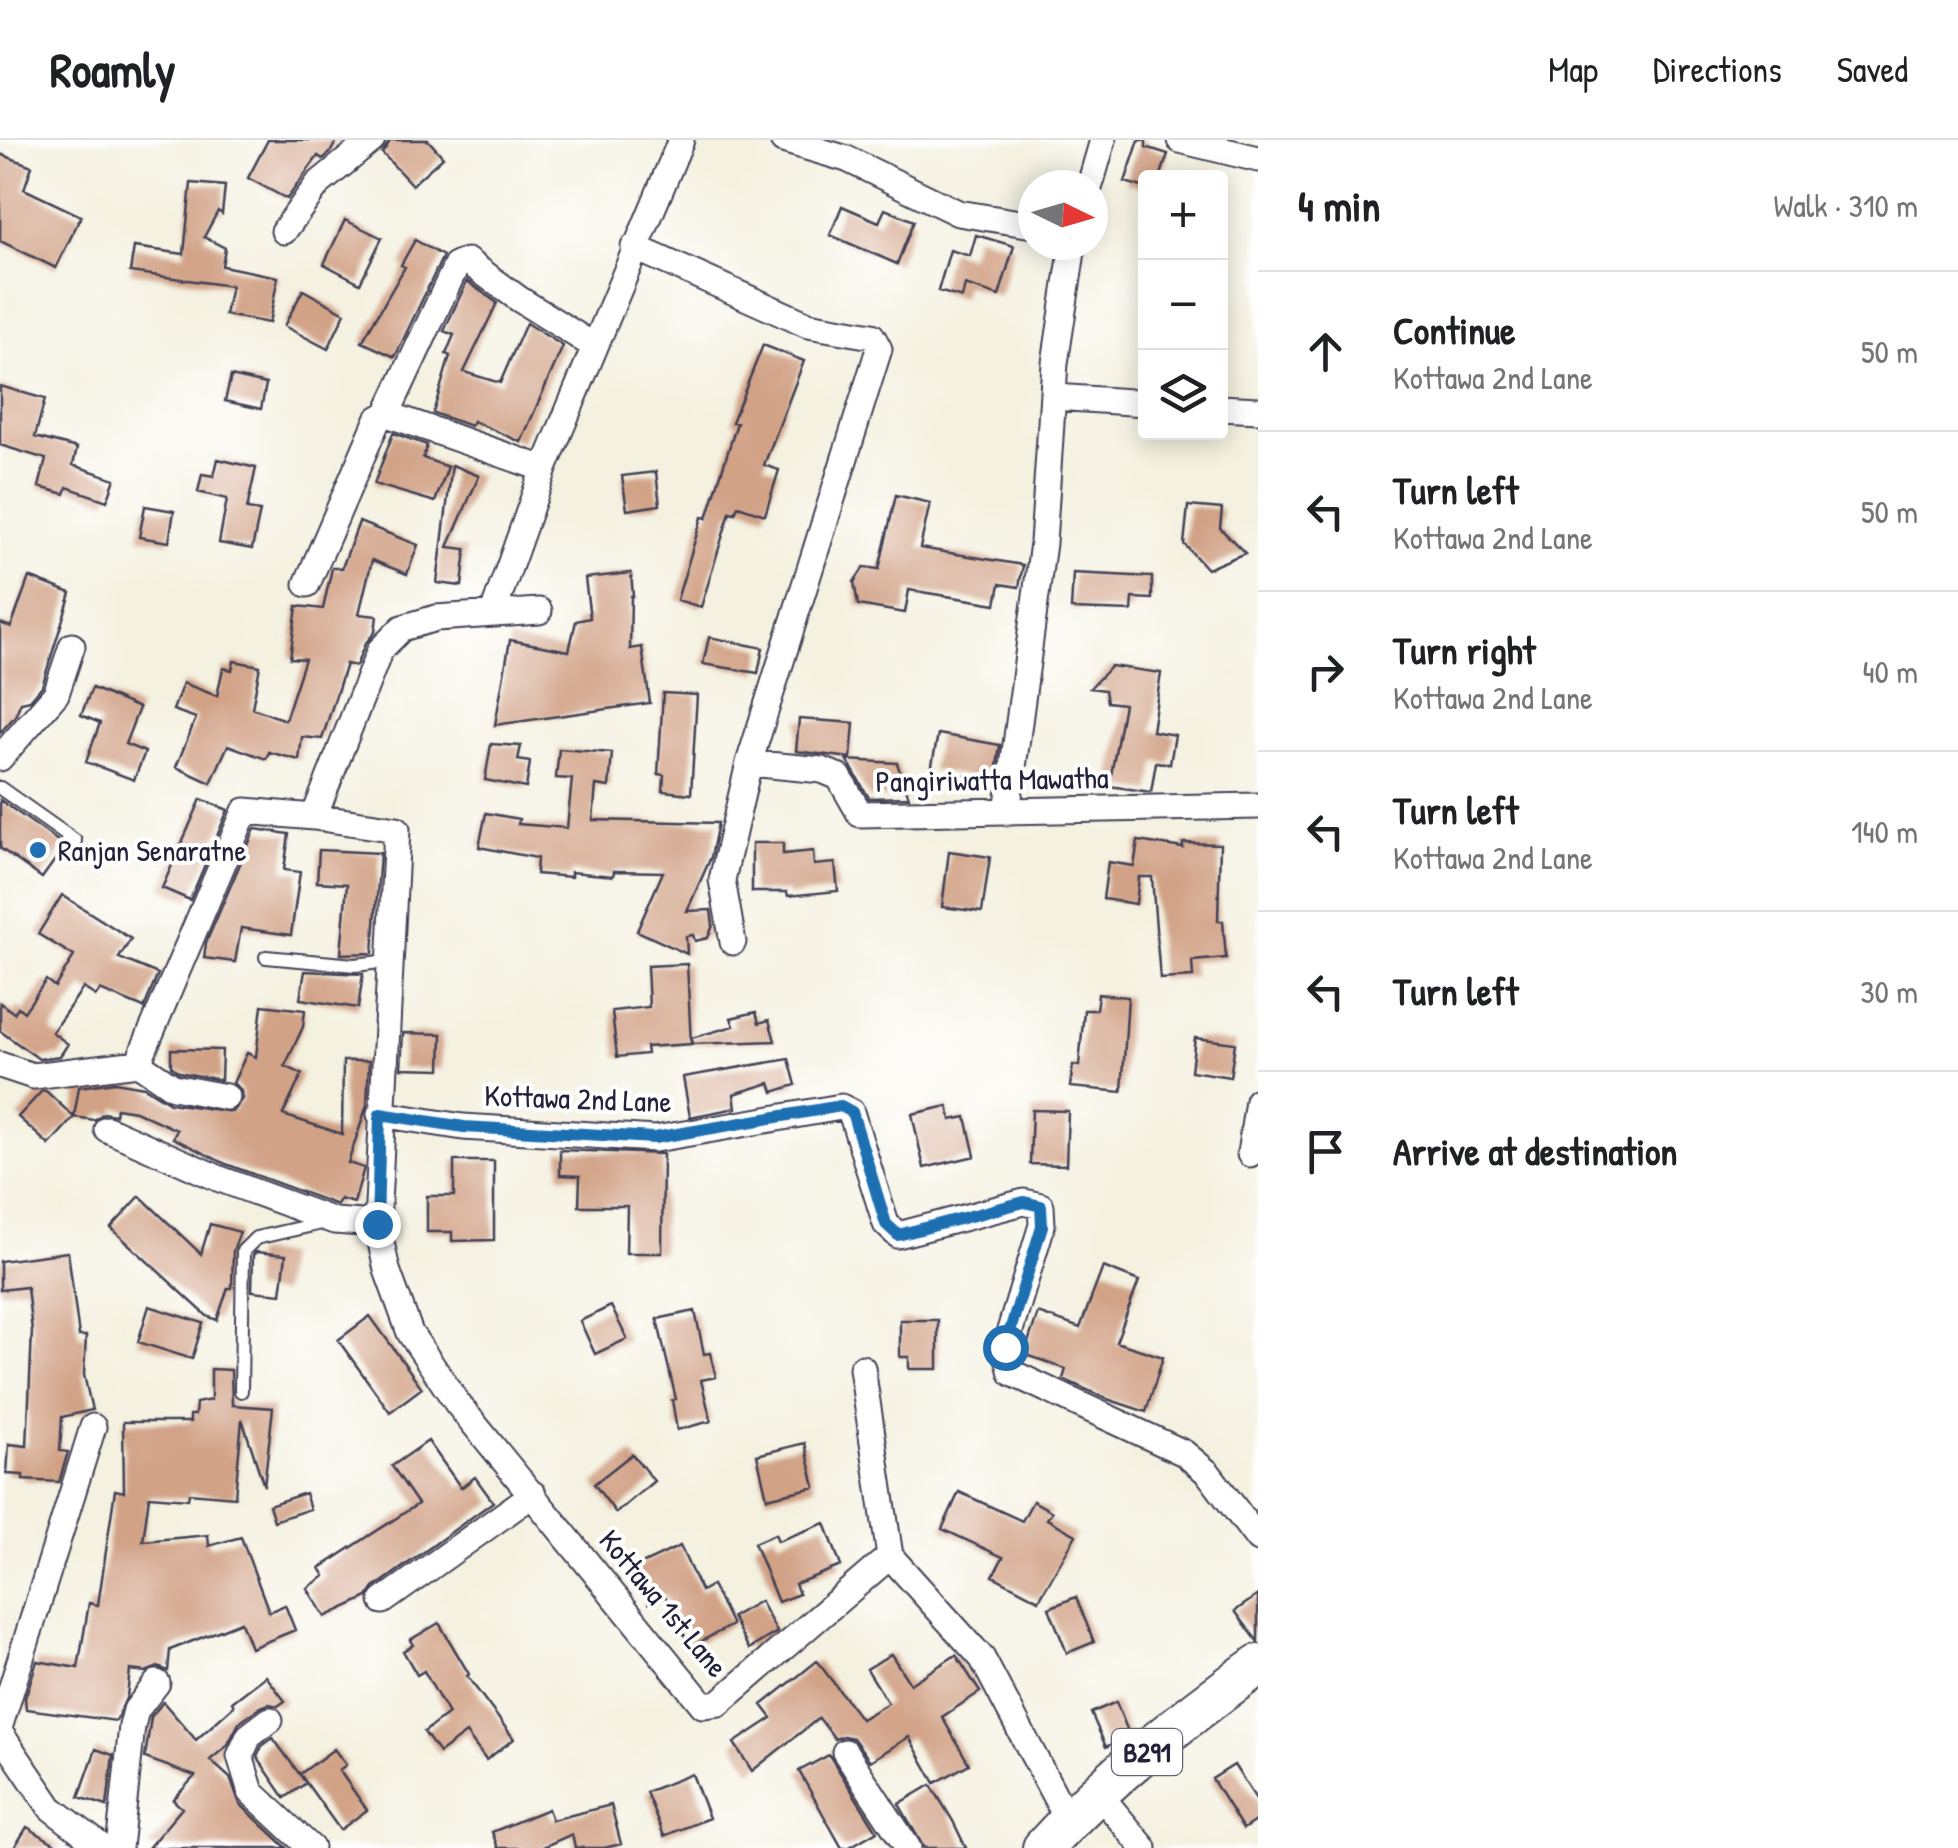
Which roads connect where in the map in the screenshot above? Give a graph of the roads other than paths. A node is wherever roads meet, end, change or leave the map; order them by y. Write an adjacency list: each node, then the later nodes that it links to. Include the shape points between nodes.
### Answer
1 (372, 140): 9 (street, via 318,184)
2 (680, 140): 10 (street)
3 (783, 140): 8 (street, via 846,159 958,214)
4 (1103, 140): 7 (street)
5 (1180, 140): 6 (street)
6 (1258, 160)
7 (1094, 170)
8 (1018, 222)
9 (284, 231)
10 (634, 247): 12 (street); 24 (street, via 808,324 872,336 879,348)
11 (1071, 260): 13 (street)
12 (594, 346): 17 (street, via 467,261 458,264); 18 (street)
13 (1054, 396): 14 (street); 27 (street)
14 (1138, 401)
15 (1228, 408): 16 (street)
16 (1258, 410)
17 (387, 414): 18 (street); 19 (street, via 378,419)
18 (544, 469): 21 (street)
19 (307, 584)
20 (539, 610): 21 (street)
21 (492, 613): 28 (street, via 402,628 380,650)
22 (72, 646): 23 (street, via 56,694)
23 (0, 758)
24 (749, 763): 27 (street, Pangiriwatta Mawatha, via 839,777 860,814); 30 (street, via 722,880)
25 (0, 788): 29 (lane)
26 (1258, 806): 27 (street, Pangiriwatta Mawatha)
27 (1007, 812)
28 (314, 816): 32 (street, Kottawa 1st Lane, via 397,829); 33 (street, via 245,811)
29 (76, 841)
30 (733, 942)
31 (266, 957): 32 (lane, via 355,965)
32 (388, 961): 37 (street, Kottawa 1st Lane)
33 (138, 1063): 34 (street, via 33,1076); 35 (street, via 173,1087)
34 (0, 1066)
35 (226, 1098)
36 (1258, 1101): 39 (street)
37 (380, 1114): 41 (street, Kottawa 1st Lane); 46 (street, Kottawa 2nd Lane, via 464,1127 654,1138 841,1106 852,1112 886,1224 898,1235 1024,1202 1041,1206 1042,1226 1005,1347 1012,1373 1184,1453 1208,1473)
38 (107, 1129): 40 (street)
39 (1250, 1154)
40 (334, 1221): 41 (street); 43 (lane, via 256,1238 243,1250)
41 (377, 1224): 45 (street, Kottawa 1st Lane, via 410,1333)
42 (862, 1368): 47 (street)
43 (241, 1390)
44 (93, 1427): 52 (street)
45 (532, 1494): 47 (street, Kottawa 1st Lane, via 704,1705 719,1703); 48 (street)
46 (1258, 1539)
47 (890, 1556): 55 (street, via 982,1658)
48 (383, 1601)
49 (1258, 1666): 54 (main road, B291)
50 (157, 1683): 57 (street, via 132,1726)
51 (270, 1720): 58 (street, via 249,1736 240,1756 252,1792)
52 (0, 1729): 56 (street, via 52,1808)
53 (845, 1752): 59 (street)
54 (1098, 1794): 55 (main road, B291); 60 (street)
55 (1056, 1834)
56 (103, 1848)
57 (120, 1848)
58 (311, 1848)
59 (908, 1848)
60 (1144, 1848)

